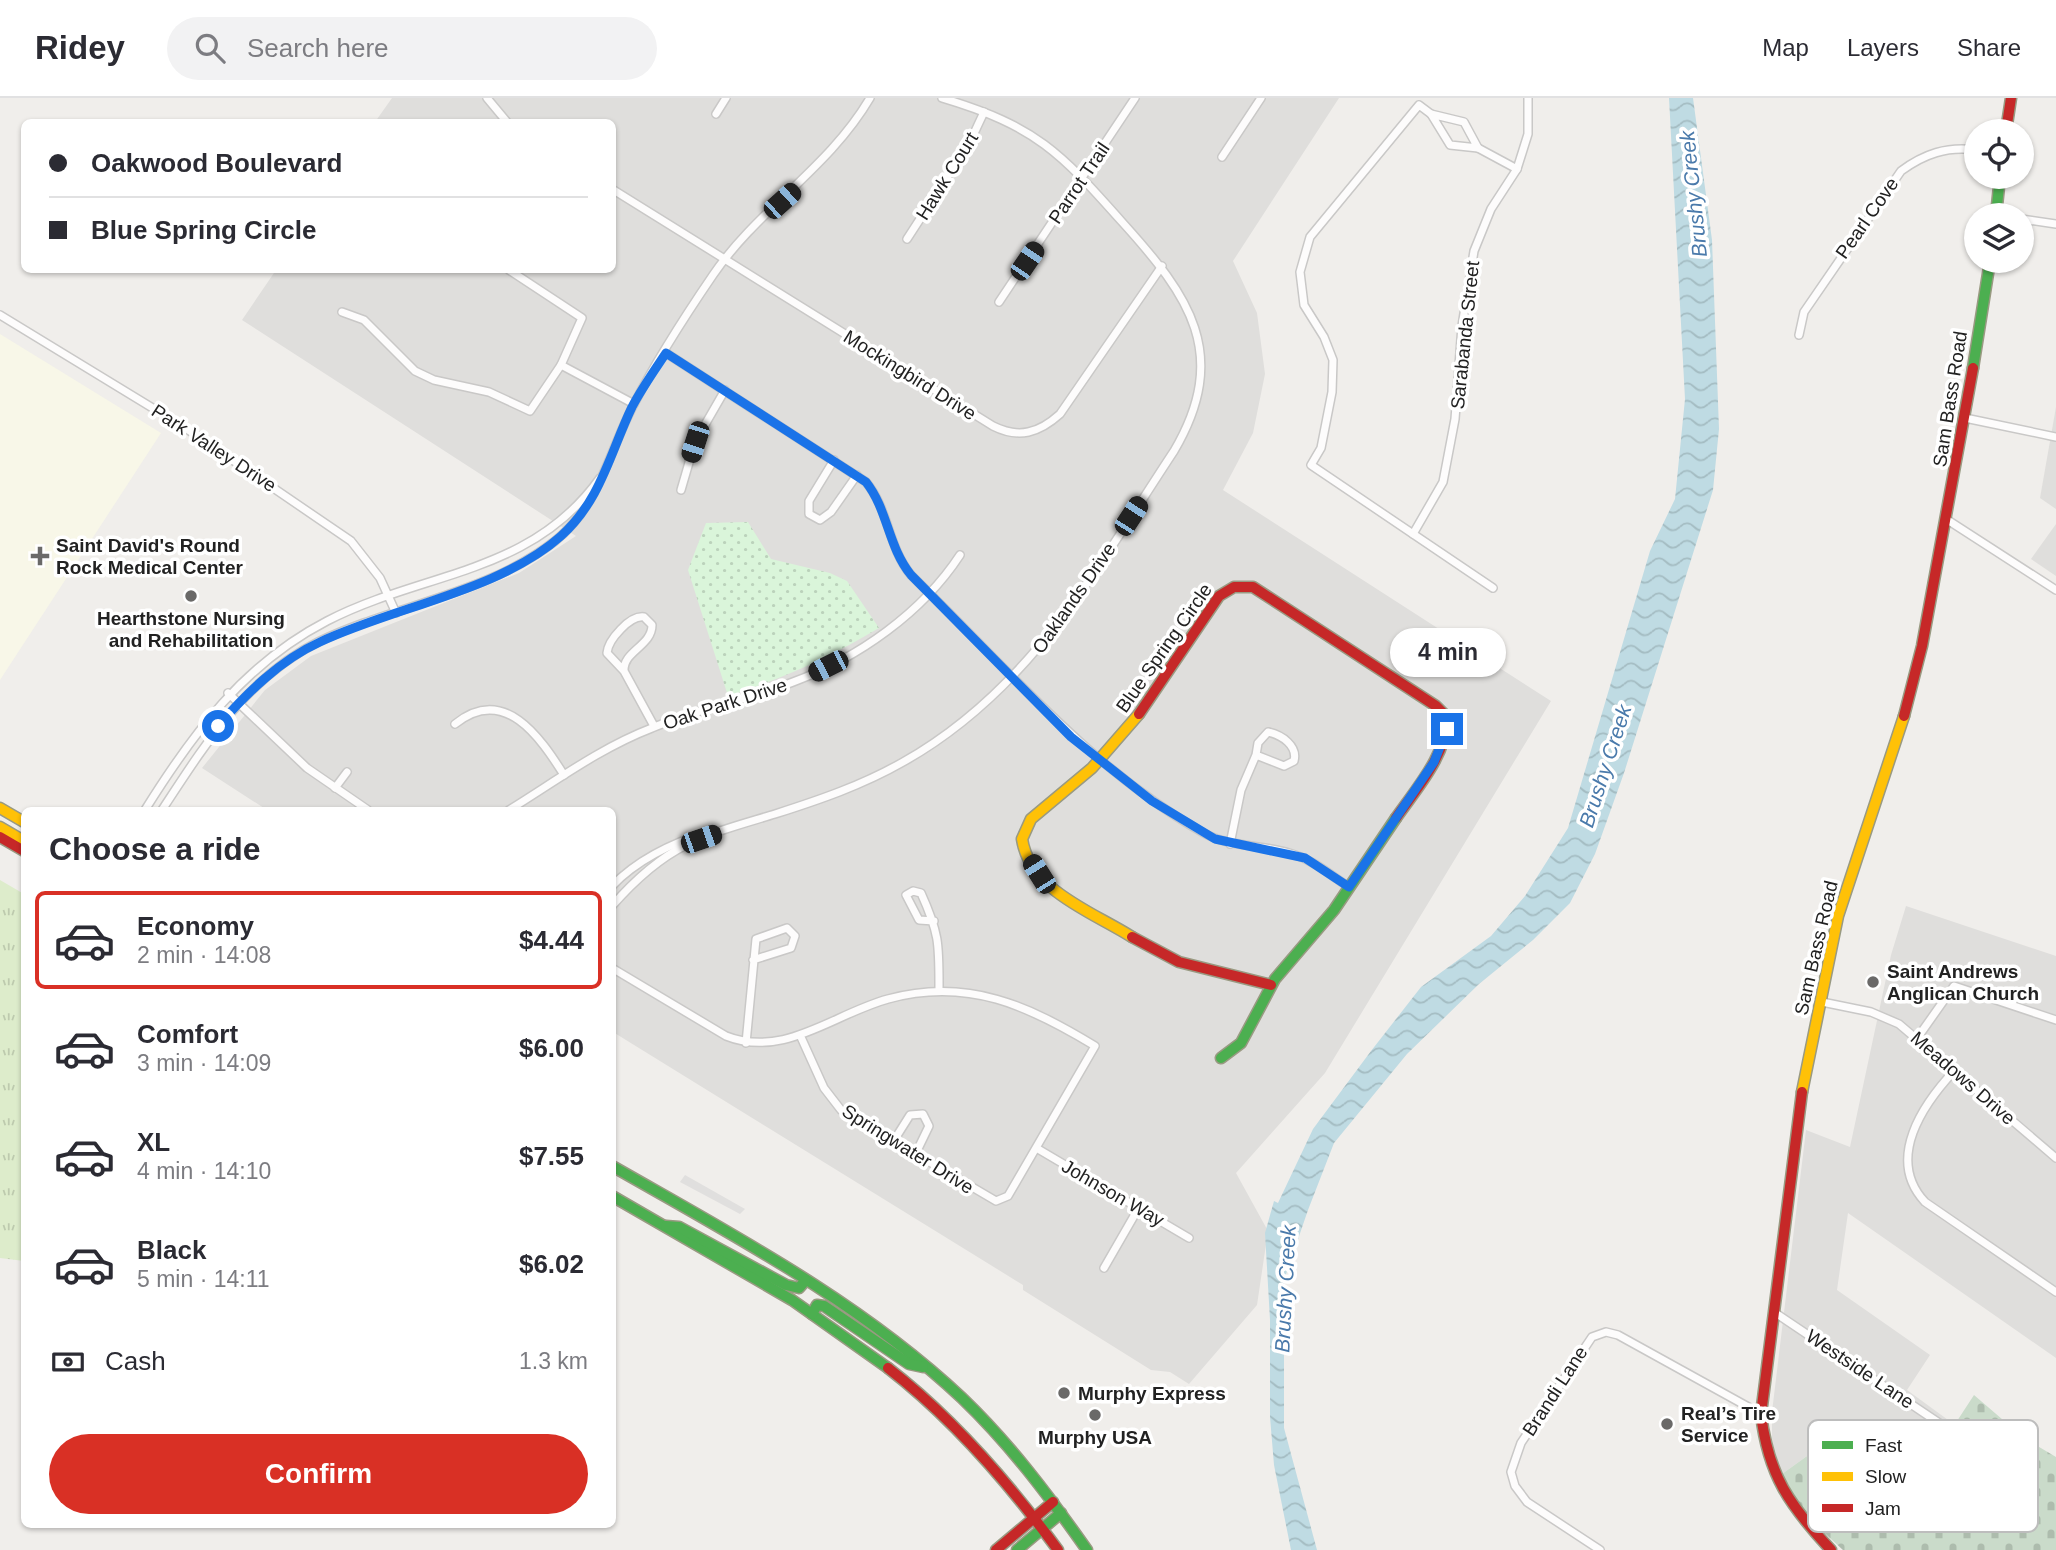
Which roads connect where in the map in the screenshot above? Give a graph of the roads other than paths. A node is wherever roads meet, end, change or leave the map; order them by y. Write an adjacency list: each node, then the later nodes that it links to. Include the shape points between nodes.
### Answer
1 (487, 98): 12 (street)
2 (726, 98): 10 (street)
3 (870, 98): 23 (street, via 826,158)
4 (942, 98): 9 (street, Oaklands Drive)
5 (1135, 98): 18 (street, Parrot Trail)
6 (1261, 98): 16 (street)
7 (1528, 98): 17 (street, Sarabanda Street, via 1528,134)
8 (2011, 98): 13 (main road)
9 (985, 112): 18 (street, Oaklands Drive, via 1042,140); 22 (street, Hawk Court)
10 (716, 114)
11 (1431, 114): 14 (street, via 1464,122); 14 (street, via 1450,145); 42 (street, via 1419,105 1410,115 1310,237 1300,272 1304,305 1332,360 1332,391 1321,448 1311,465)
12 (504, 119)
13 (2008, 119)
14 (1478, 148): 17 (street)
15 (1964, 150): 30 (street, Pearl Cove, via 1939,151 1901,171 1804,312)
16 (1222, 157)
17 (1517, 169): 42 (street, Sarabanda Street, via 1491,209 1474,251 1455,419 1443,482)
18 (1083, 177): 24 (street, Oaklands Drive); 27 (street, Parrot Trail)
19 (616, 191): 23 (street, Mockingbird Drive)
20 (2034, 221): 21 (street)
21 (2056, 224)
22 (907, 239)
23 (726, 259): 24 (street, Mockingbird Drive, via 993,426 1020,434 1040,429 1060,414); 31 (street)
24 (1162, 266): 50 (street, Oaklands Drive, via 1182,296 1198,340 1199,387 1189,421 1174,451 1058,626)
25 (514, 273): 32 (street, via 582,318)
26 (1988, 273): 35 (main road, Sam Bass Road)
27 (999, 302)
28 (342, 312): 32 (street, via 364,320 415,371 489,392 520,409 530,411 537,404)
29 (0, 315): 47 (street, Park Valley Drive, via 312,512 365,556)
30 (1799, 335)
31 (666, 353): 33 (street); 34 (street)
32 (561, 365): 34 (street)
33 (725, 390): 37 (street); 40 (street, via 695,442)
34 (634, 404): 38 (street)
35 (1965, 418): 36 (street); 41 (main road, Sam Bass Road)
36 (2056, 437)
37 (834, 460): 39 (street); 39 (street, via 809,501 809,514 820,520 831,512)
38 (609, 466): 47 (street, via 570,514 539,538 504,556); 48 (street, via 588,507 542,550 508,570)
39 (858, 475): 46 (street, via 879,501 904,566)
40 (681, 490)
41 (1946, 519): 45 (street); 80 (main road, Sam Bass Road, via 1911,692 1844,895)
42 (1413, 534): 44 (street)
43 (960, 555): 46 (street, Oak Park Drive)
44 (1493, 588)
45 (2056, 590)
46 (929, 592): 50 (street); 54 (street, Oak Park Drive, via 870,643 814,673)
47 (388, 597): 48 (street, Park Valley Drive); 51 (street, via 296,638)
48 (396, 613): 52 (street, via 318,642)
49 (624, 671): 49 (street, via 625,661 651,635 652,625 644,617 633,619 609,643 607,653); 54 (street)
50 (1014, 676): 56 (street); 66 (street, Oaklands Drive, via 953,730 902,763 827,796)
51 (229, 693): 52 (street); 60 (street)
52 (239, 703): 59 (street, via 307,768); 61 (street)
53 (455, 723): 58 (street, via 479,709 510,716 539,736)
54 (654, 726): 58 (street, Oak Park Drive)
55 (1256, 755): 55 (street, via 1284,766 1292,764 1296,753 1292,745 1268,732); 70 (street, via 1241,790)
56 (1099, 761): 70 (street, via 1164,810); 73 (main road, Blue Spring Circle, via 1159,691 1219,596 1228,588 1253,587 1446,716 1447,729 1434,762); 78 (main road, Blue Spring Circle, via 1025,828 1024,849 1039,874 1059,893 1167,957)
57 (347, 772): 59 (street)
58 (564, 775): 63 (street, Oak Park Drive)
59 (335, 788): 62 (street)
60 (147, 807)
61 (164, 807)
62 (364, 807)
63 (514, 807)
64 (0, 808): 65 (main road)
65 (21, 820)
66 (746, 823): 72 (street, Oaklands Drive, via 684,839); 74 (street, Oaklands Drive, via 674,852)
67 (0, 827): 69 (main road)
68 (0, 837): 71 (main road)
69 (21, 839)
70 (1230, 844): 73 (street, via 1305,858)
71 (21, 849)
72 (616, 882)
73 (1349, 887): 78 (main road, Blue Spring Circle)
74 (616, 902)
75 (934, 921): 75 (street, via 920,893 906,895 919,920); 79 (street, via 939,937)
76 (753, 960): 76 (street, via 756,939 787,928 795,936 791,948); 84 (street)
77 (616, 970): 84 (street, via 726,1036)
78 (1271, 985): 85 (main road, via 1241,1043)
79 (939, 991): 82 (street, via 888,999); 88 (street, Springwater Drive, via 1017,1004 1095,1046)
80 (1822, 1002): 83 (street, Meadows Drive, via 1871,1012); 99 (main road, Sam Bass Road, via 1792,1144)
81 (2056, 1020): 83 (street, via 1954,986)
82 (800, 1035): 84 (street, via 772,1043); 87 (street, Springwater Drive, via 832,1100)
83 (1918, 1038): 86 (street, Meadows Drive)
84 (746, 1043)
85 (1222, 1058)
86 (1955, 1070): 90 (street, Meadows Drive); 98 (street, via 1918,1118 1908,1157 1912,1184 1925,1202)
87 (893, 1142): 89 (street, Springwater Drive); 89 (street, via 910,1115 923,1114 929,1126)
88 (1038, 1149): 89 (street, Springwater Drive, via 1008,1196 996,1201); 93 (street, Johnson Way)
89 (915, 1155)
90 (2056, 1158)
91 (616, 1168): 97 (main road)
92 (616, 1198): 94 (main road)
93 (1138, 1209): 95 (street, Johnson Way); 96 (street)
94 (663, 1226): 97 (main road, via 679,1227 786,1285 799,1288); 100 (main road)
95 (1189, 1238)
96 (1104, 1268)
97 (805, 1281): 101 (main road)
98 (2056, 1292)
99 (1774, 1312): 102 (main road, Sam Bass Road); 103 (street, Westside Lane)
100 (812, 1314): 101 (main road, via 817,1305 824,1306 909,1364); 106 (main road, via 908,1385 970,1443)
101 (925, 1367): 104 (main road, via 1002,1439)
102 (1761, 1414): 107 (main road, Sam Bass Road, via 1766,1455 1780,1489); 114 (street, Brandi Lane, via 1618,1335 1606,1332 1592,1337 1521,1443 1511,1472 1527,1502)
103 (1936, 1420)
104 (1053, 1502): 105 (main road); 106 (main road)
105 (1061, 1513): 108 (main road); 113 (main road)
106 (1034, 1517): 108 (main road); 110 (main road)
107 (1808, 1526)
108 (1043, 1528): 111 (main road); 112 (main road)
109 (1814, 1532): 115 (main road, Sam Bass Road)
110 (996, 1550)
111 (1017, 1550)
112 (1058, 1550)
113 (1087, 1550)
114 (1600, 1550)
115 (1831, 1550)

